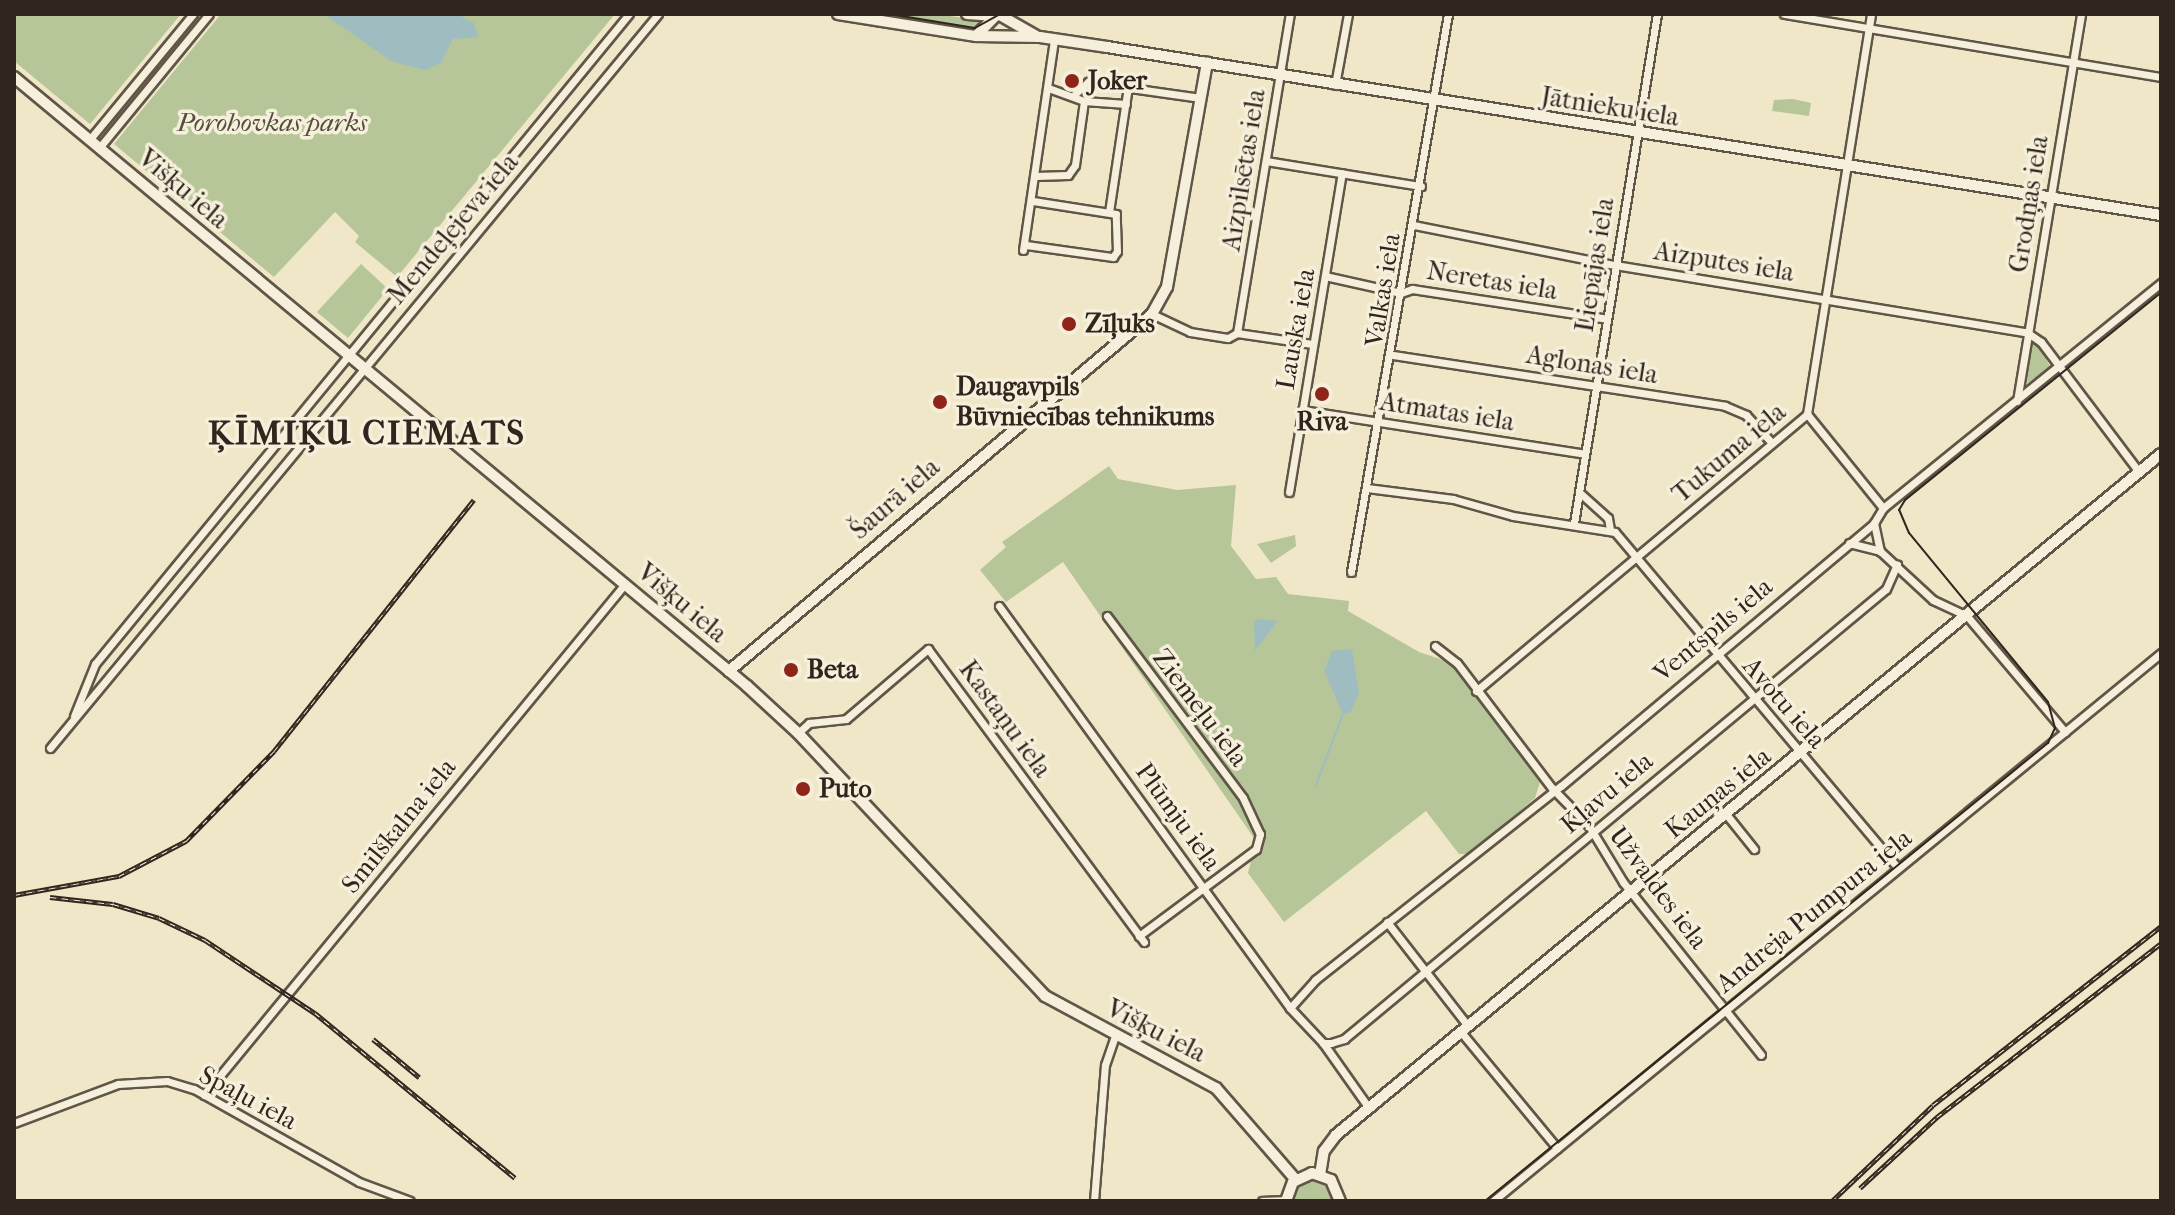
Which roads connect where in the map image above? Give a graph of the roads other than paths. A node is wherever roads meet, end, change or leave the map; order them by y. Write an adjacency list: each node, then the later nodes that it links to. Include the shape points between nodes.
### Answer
1 (193, 14): 33 (street)
2 (209, 14): 34 (street)
3 (629, 14): 55 (street, Mendeļejeva iela)
4 (658, 14): 57 (street, Mendeļejeva iela)
5 (838, 14): 16 (street, Jātnieku iela)
6 (967, 14): 14 (street, Jātnieku iela)
7 (1290, 14): 21 (street, Aizpilsētas iela)
8 (1348, 14): 24 (street)
9 (1448, 14): 30 (street, Valkas iela)
10 (1657, 14): 32 (street, Liepājas iela)
11 (1784, 14): 15 (street)
12 (1871, 14): 15 (street, Tukuma iela)
13 (2081, 14): 20 (street, Grodņas iela)
14 (997, 15): 16 (street); 17 (street, Jātnieku iela)
15 (1869, 30): 20 (street); 36 (street, Tukuma iela)
16 (976, 36): 17 (street, Jātnieku iela)
17 (1040, 37): 18 (street, Jātnieku iela)
18 (1054, 40): 19 (street, Jātnieku iela); 26 (street)
19 (1207, 63): 21 (street, Jātnieku iela); 28 (street, Šaurā iela)
20 (2073, 63): 23 (street); 40 (street, Grodņas iela)
21 (1280, 75): 24 (street, Jātnieku iela); 35 (street, Aizpilsētas iela)
22 (14, 77): 33 (street, Višķu iela)
23 (2161, 77)
24 (1335, 85): 30 (street, Jātnieku iela)
25 (1128, 87): 27 (street, via 1088,82); 28 (street); 31 (street)
26 (1048, 88): 27 (street); 38 (street)
27 (1075, 94): 29 (street)
28 (1201, 98): 50 (street, Šaurā iela, via 1167,287)
29 (1084, 101): 31 (street); 38 (street, via 1075,165 1068,175)
30 (1433, 102): 32 (street, Jātnieku iela); 39 (street, Valkas iela)
31 (1126, 104): 42 (street)
32 (1637, 135): 36 (street, Jātnieku iela); 45 (street, Liepājas iela)
33 (90, 139): 34 (street, Višķu iela)
34 (99, 148): 55 (street, Višķu iela)
35 (1266, 161): 37 (street); 52 (street, Aizpilsētas iela)
36 (1847, 165): 40 (street, Jātnieku iela); 49 (street, Tukuma iela)
37 (1342, 173): 39 (street); 46 (street, Lauska iela)
38 (1036, 176): 41 (street)
39 (1421, 186): 44 (street, Valkas iela)
40 (2050, 197): 43 (street, Jātnieku iela); 53 (street, Grodņas iela)
41 (1033, 201): 42 (street); 42 (street, via 1025,248 1113,257 1120,221)
42 (1109, 212)
43 (2161, 215)
44 (1414, 225): 45 (street, Aizputes iela); 48 (street, Valkas iela)
45 (1615, 265): 49 (street, Aizputes iela); 51 (street, Liepājas iela)
46 (1325, 276): 48 (street, Neretas iela); 54 (street, Lauska iela)
47 (2161, 283): 58 (street, Ventspils iela)
48 (1401, 293): 51 (street, Neretas iela, via 1412,289); 56 (street, Valkas iela)
49 (1826, 298): 53 (street, Aizputes iela); 62 (street, Tukuma iela)
50 (1152, 314): 52 (street, via 1190,332 1228,338); 92 (street, Šaurā iela)
51 (1607, 319): 59 (street, Liepājas iela)
52 (1237, 333): 54 (street)
53 (2028, 333): 58 (street, via 2041,342); 60 (street, Grodņas iela)
54 (1312, 344): 61 (street, Lauska iela)
55 (347, 354): 57 (street, Višķu iela); 67 (street, Mendeļejeva iela)
56 (1393, 355): 59 (street, Aglonas iela); 63 (street, Valkas iela)
57 (364, 368): 68 (street, Mendeļejeva iela); 84 (street, Višķu iela)
58 (2057, 368): 60 (street, Ventspils iela); 69 (street)
59 (1596, 387): 64 (street, Aglonas iela, via 1725,406 1746,415); 65 (street, Liepājas iela)
60 (2017, 401): 73 (street, Ventspils iela)
61 (1302, 410): 63 (street, Atmatas iela); 71 (street, Lauska iela)
62 (1807, 414): 64 (street, Tukuma iela); 73 (street)
63 (1377, 420): 65 (street, Atmatas iela); 70 (street, Valkas iela)
64 (1772, 443): 81 (street, Tukuma iela)
65 (1585, 454): 72 (street, Liepājas iela)
66 (2161, 454): 69 (street, Kauņas iela)
67 (264, 457): 68 (street); 74 (street, Mendeļejeva iela)
68 (278, 469): 78 (street, Mendeļejeva iela)
69 (2139, 472): 87 (street, Kauņas iela)
70 (1367, 488): 75 (street); 83 (street, Valkas iela)
71 (1289, 492)
72 (1579, 492): 75 (street, Liepājas iela); 77 (street, Avotu iela, via 1608,518)
73 (1883, 508): 76 (street, Ventspils iela)
74 (212, 520): 78 (street); 91 (street, Mendeļejeva iela)
75 (1574, 523): 77 (street)
76 (1874, 523): 79 (street, Ventspils iela); 80 (street)
77 (1610, 529): 81 (street, Avotu iela)
78 (227, 532): 93 (street, Mendeļejeva iela)
79 (1849, 543): 80 (street); 89 (street, Ventspils iela)
80 (1880, 551): 82 (street)
81 (1637, 555): 89 (street, Avotu iela); 94 (street, Tukuma iela)
82 (1897, 564): 87 (street, via 1933,600); 95 (street, Kļavu iela, via 1886,589)
83 (1351, 572)
84 (625, 584): 92 (street, Višķu iela); 116 (street, Smilškalna iela)
85 (999, 606): 106 (street, Plūmju iela)
86 (1107, 616): 106 (street, Ziemeļu iela, via 1259,825 1256,849)
87 (1967, 616): 97 (street); 100 (street, Kauņas iela)
88 (1435, 646): 94 (street, Užvaldes iela, via 1457,663)
89 (1716, 653): 95 (street, Avotu iela); 101 (street, Ventspils iela)
90 (2161, 653): 97 (street, Andreja Pumpura iela)
91 (95, 664): 93 (street); 96 (street, Mendeļejeva iela)
92 (729, 671): 98 (street, Višķu iela)
93 (109, 676): 96 (street, Mendeļejeva iela)
94 (1476, 691): 101 (street, Užvaldes iela)
95 (1752, 698): 100 (street, Avotu iela); 103 (street, Kļavu iela)
96 (74, 719): 99 (street)
97 (2065, 732): 105 (street, Andreja Pumpura iela)
98 (798, 733): 106 (street, Kastaņu iela, via 809,723 846,719 928,649 1142,939); 113 (street, Višķu iela, via 1036,988)
99 (50, 748)
100 (1800, 753): 102 (street, Kauņas iela); 105 (street, Avotu iela)
101 (1552, 788): 103 (street, Užvaldes iela); 108 (street, Ventspils iela)
102 (1726, 814): 104 (street); 107 (street, Kauņas iela)
103 (1591, 831): 107 (street, Užvaldes iela); 109 (street, Kļavu iela)
104 (1754, 849)
105 (1898, 868): 111 (street, Andreja Pumpura iela)
106 (1203, 886): 110 (street, Plūmju iela)
107 (1631, 893): 111 (street, Užvaldes iela); 112 (street, Kauņas iela)
108 (1387, 922): 109 (street); 110 (street, Ventspils iela, via 1315,980)
109 (1426, 969): 112 (street); 114 (street, Kļavu iela, via 1344,1039)
110 (1290, 1008): 114 (street, Plūmju iela)
111 (1726, 1009): 115 (street, Užvaldes iela); 119 (street, Andreja Pumpura iela)
112 (1464, 1029): 117 (street, Kauņas iela); 119 (street)
113 (1115, 1036): 121 (street, Višķu iela, via 1216,1088); 124 (street, via 1105,1065)
114 (1327, 1043): 117 (street, Plūmju iela)
115 (1761, 1055)
116 (204, 1095): 118 (street, Spaļu iela, via 167,1081 133,1081); 123 (street, Spaļu iela, via 359,1182)
117 (1369, 1108): 120 (street, Kauņas iela, via 1327,1145)
118 (14, 1123)
119 (1557, 1148): 127 (street, Andreja Pumpura iela)
120 (1320, 1175): 121 (street); 126 (street, via 1335,1185)
121 (1296, 1180): 122 (street)
122 (1286, 1200): 125 (street)
123 (410, 1201)
124 (1094, 1201)
125 (1262, 1201)
126 (1340, 1201)
127 (1493, 1201)

